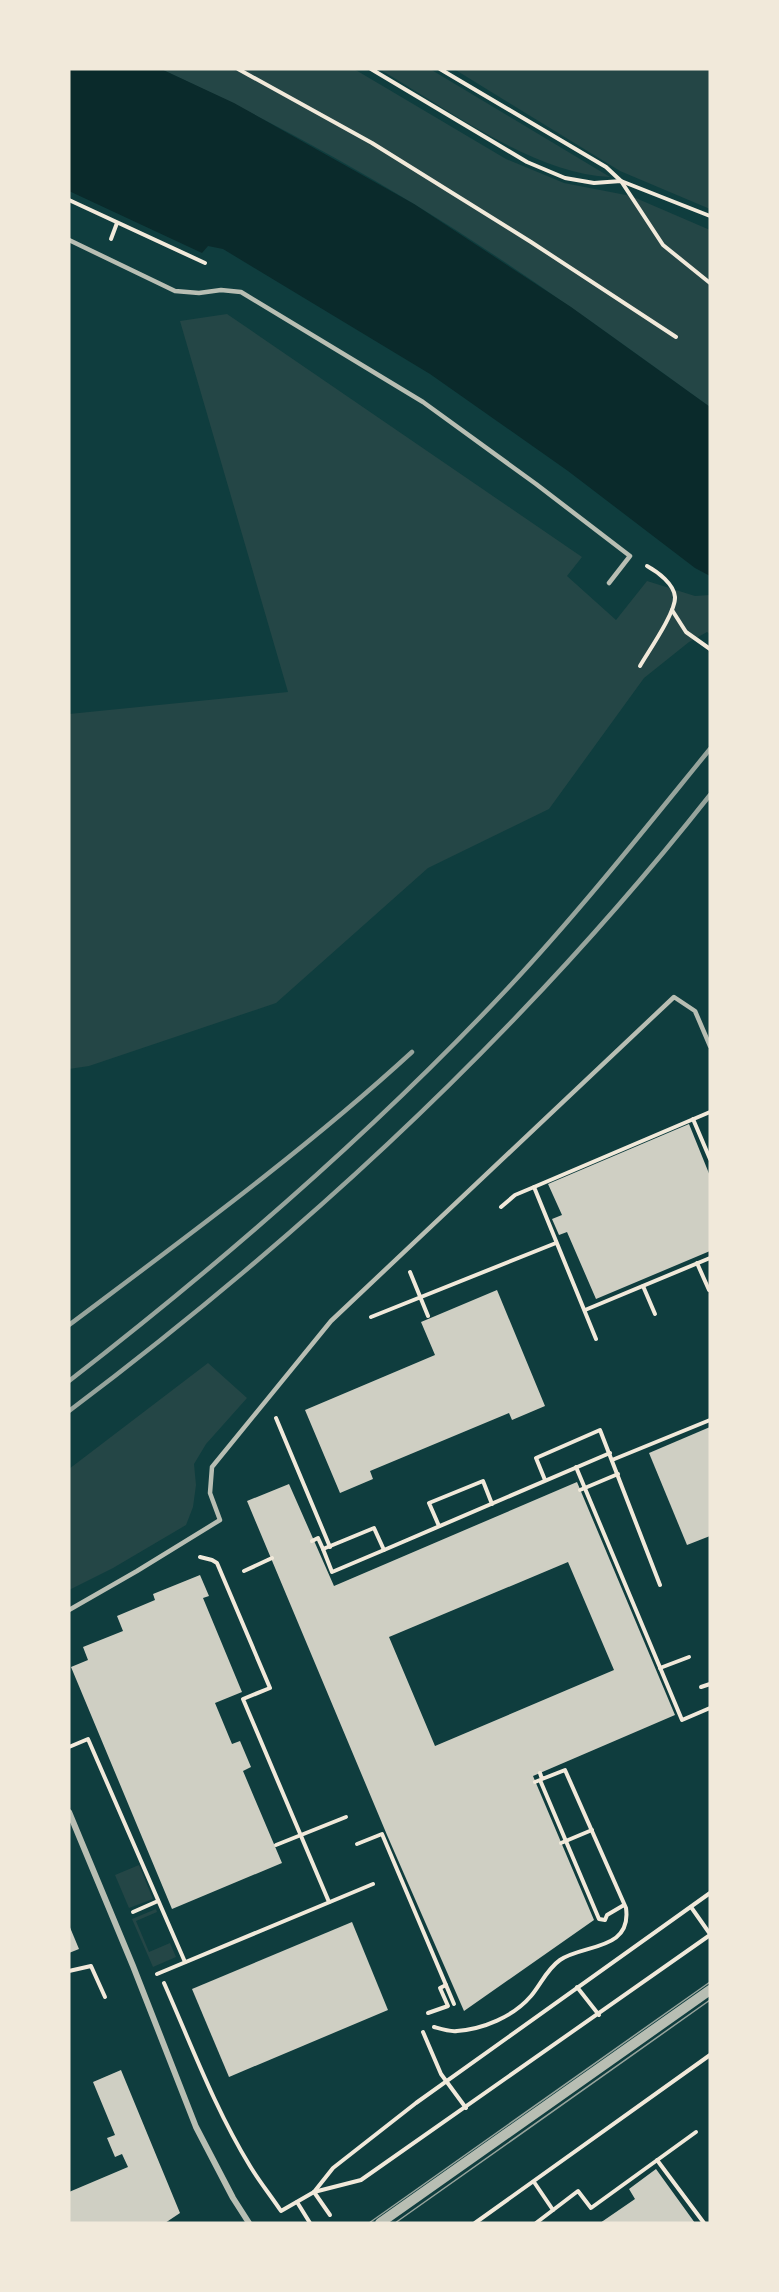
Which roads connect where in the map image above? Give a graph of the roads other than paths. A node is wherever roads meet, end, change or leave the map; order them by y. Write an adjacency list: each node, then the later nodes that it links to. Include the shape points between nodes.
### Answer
1 (69, 240): 2 (lane, via 176,291 241,292 423,402 630,555)
2 (609, 583)
3 (710, 1046): 4 (lane, via 695,1011 674,997 331,1321 212,1467 210,1493 220,1520)
4 (69, 1610)
5 (69, 1812): 7 (street, via 196,2127)
6 (710, 1990): 8 (street)
7 (249, 2223)
8 (380, 2223)

